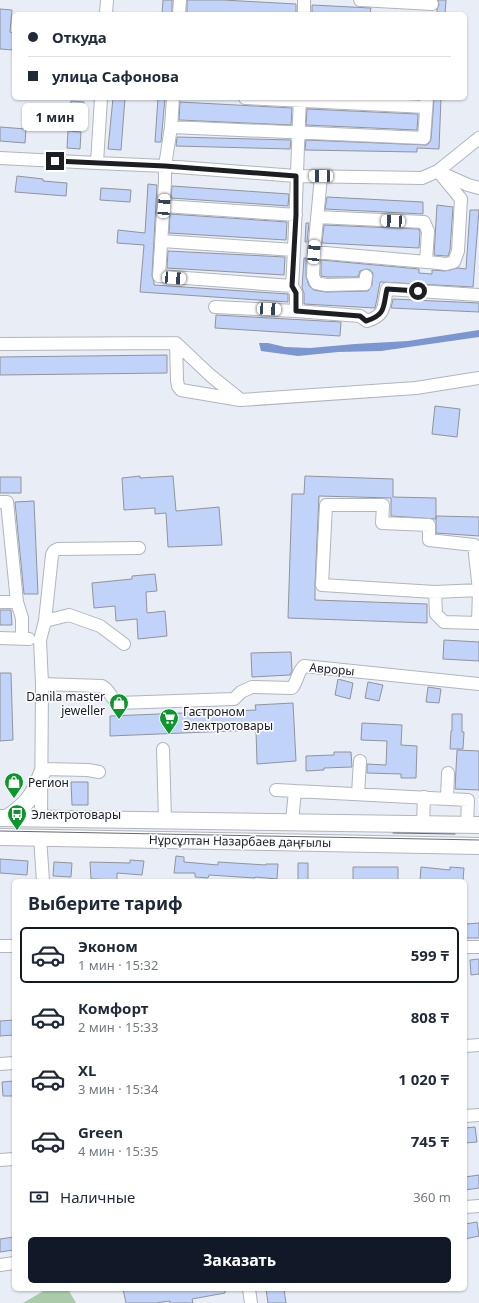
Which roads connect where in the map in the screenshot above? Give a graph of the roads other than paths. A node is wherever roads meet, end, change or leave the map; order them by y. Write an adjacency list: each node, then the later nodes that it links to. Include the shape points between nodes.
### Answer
1 (107, 0): 6 (street)
2 (180, 0): 7 (street)
3 (304, 0): 8 (street)
4 (360, 0): 5 (street)
5 (432, 6)
6 (106, 12)
7 (179, 12)
8 (304, 12)
9 (101, 100): 18 (street)
10 (173, 100): 14 (street)
11 (300, 100): 15 (street)
12 (342, 100): 13 (street)
13 (426, 102): 15 (street, via 424,138)
14 (171, 128): 15 (street); 19 (street)
15 (298, 133): 21 (street)
16 (479, 138): 20 (street)
17 (0, 158): 18 (street)
18 (97, 163): 19 (street)
19 (165, 166): 21 (street); 24 (street)
20 (438, 171): 22 (street, via 422,178); 23 (street); 30 (street, via 461,199 458,251 454,262)
21 (296, 176): 22 (street); 25 (street)
22 (321, 176): 26 (street)
23 (479, 188)
24 (164, 206): 25 (street); 27 (street)
25 (296, 215): 28 (street)
26 (317, 217): 29 (street); 30 (street, via 424,222 428,230)
27 (162, 241): 28 (street); 32 (street, via 160,276)
28 (294, 250): 32 (street)
29 (314, 252): 30 (street); 31 (street, via 313,276 316,283 365,284)
30 (426, 262)
31 (366, 276)
32 (292, 286): 35 (street, via 296,293)
33 (479, 294): 35 (street, via 387,289 382,312 376,318 366,321 360,316)
34 (215, 307): 35 (street)
35 (296, 311)
36 (176, 343): 37 (street); 39 (street, via 210,376); 39 (street, via 177,380 181,390)
37 (0, 344)
38 (479, 378): 39 (street, via 416,388)
39 (241, 400)
40 (0, 502): 45 (street, via 7,502)
41 (138, 548): 46 (street, via 54,551)
42 (479, 590): 43 (street); 43 (street, via 474,545 429,540 429,525 382,523 383,505 326,505 322,585); 47 (street)
43 (435, 592): 47 (street, via 436,614 444,622)
44 (0, 602): 45 (street)
45 (16, 602): 49 (street, via 22,618)
46 (46, 621): 50 (street); 51 (street, via 69,615 100,626)
47 (479, 623)
48 (0, 638): 49 (street)
49 (22, 638): 50 (street)
50 (40, 640): 52 (street)
51 (124, 644)
52 (42, 684): 53 (street, Авроры, via 102,686 118,703 234,699 252,687 292,688 299,670 304,666); 56 (street)
53 (479, 684)
54 (163, 749): 66 (street)
55 (360, 761): 61 (street)
56 (42, 771): 57 (street); 64 (main road, via 29,800); 65 (street)
57 (99, 772)
58 (448, 773): 63 (street)
59 (276, 790): 60 (street)
60 (295, 791): 61 (street); 67 (street)
61 (358, 794): 62 (street)
62 (424, 797): 63 (street); 68 (street)
63 (446, 799): 69 (street, via 468,800)
64 (3, 818): 65 (main road, Нұрсұлтан Назарбаев даңғылы)
65 (41, 820): 66 (main road, Нұрсұлтан Назарбаев даңғылы); 71 (main road)
66 (165, 820): 67 (main road, Нұрсұлтан Назарбаев даңғылы)
67 (292, 821): 68 (main road, Нұрсұлтан Назарбаев даңғылы)
68 (423, 824): 69 (main road, Нұрсұлтан Назарбаев даңғылы)
69 (473, 825)
70 (0, 837): 71 (main road, Нұрсұлтан Назарбаев даңғылы)
71 (40, 837): 72 (main road, Нұрсұлтан Назарбаев даңғылы); 73 (street)
72 (479, 846)
73 (43, 879)
74 (0, 946): 75 (street)
75 (12, 946)
76 (467, 947): 77 (street)
77 (479, 948)
78 (479, 1045): 79 (street)
79 (467, 1046)
80 (12, 1063): 81 (street)
81 (0, 1064)
82 (479, 1115): 83 (street)
83 (467, 1116)
84 (12, 1159): 85 (street)
85 (0, 1160)
86 (479, 1206): 87 (street)
87 (467, 1207)
88 (12, 1263): 89 (street)
89 (0, 1265)
90 (249, 1291): 91 (street)
91 (251, 1303)

